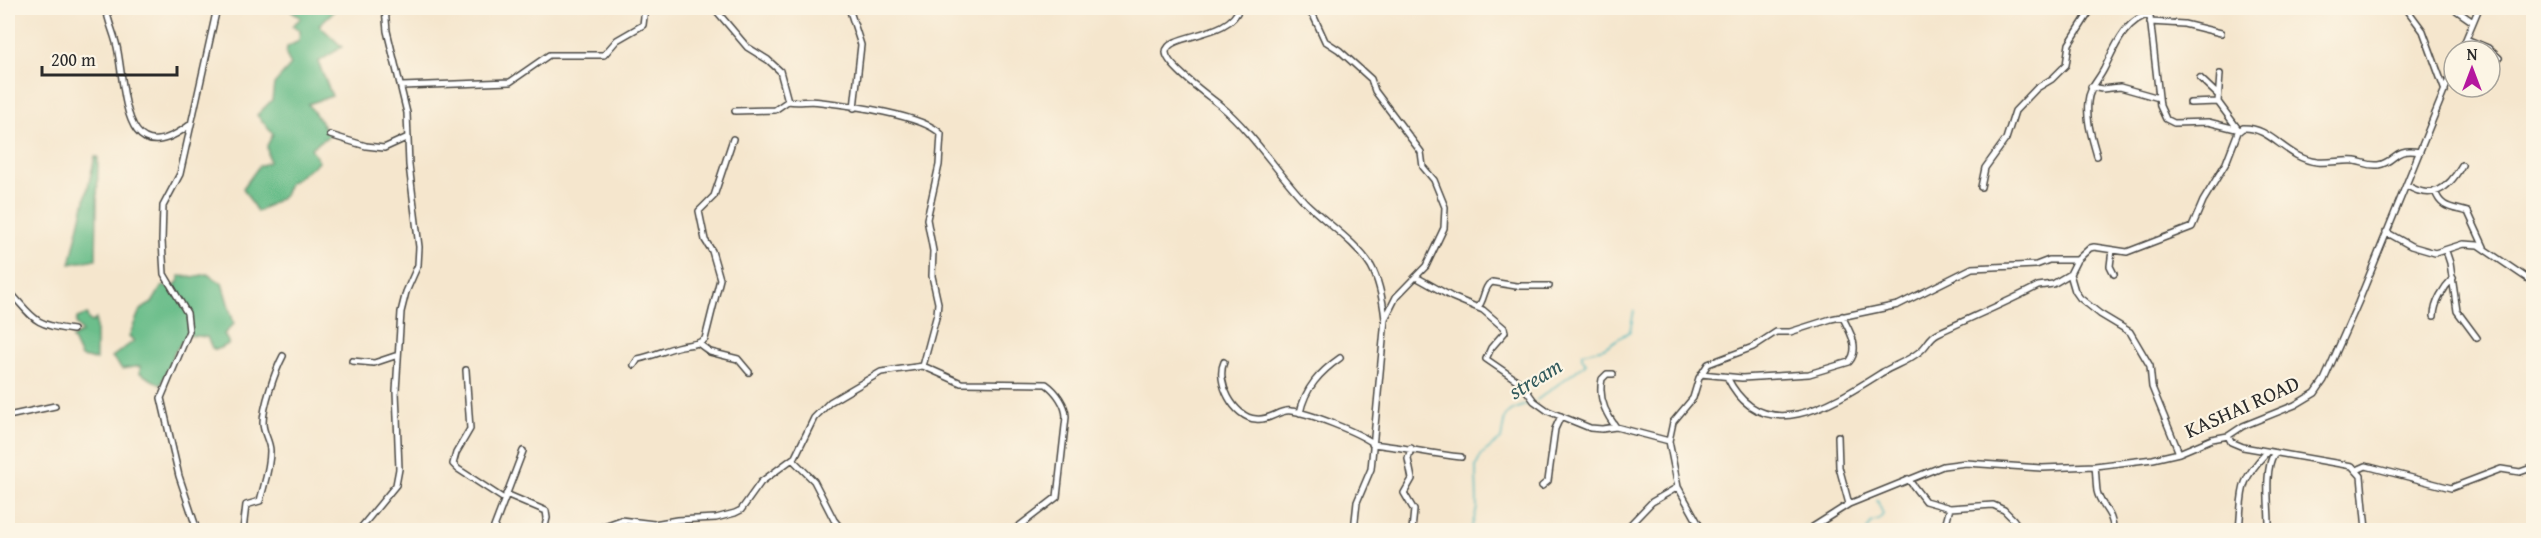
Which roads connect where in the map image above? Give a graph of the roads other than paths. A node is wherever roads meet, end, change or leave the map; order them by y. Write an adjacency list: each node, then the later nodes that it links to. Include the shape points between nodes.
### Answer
1 (106, 8): 31 (street, via 129,112 139,134 151,141 161,140)
2 (217, 8): 31 (street)
3 (385, 8): 21 (street)
4 (645, 8): 21 (street, via 643,25 617,40 604,55 549,55 510,81)
5 (714, 8): 26 (street, via 747,47 780,71)
6 (849, 8): 29 (street, via 861,45)
7 (1239, 8): 59 (street, via 1228,24 1168,46 1166,56 1232,116 1291,187 1368,262 1383,298)
8 (1305, 8): 51 (street, via 1314,17 1325,41 1371,79 1375,91 1418,147 1423,167 1437,186 1446,223 1426,266)
9 (2092, 8): 40 (street, via 2069,44 2066,65 2015,111 2006,139 1985,168)
10 (2149, 8): 14 (street)
11 (2406, 8): 20 (street, via 2423,31)
12 (2453, 8): 15 (street)
13 (2479, 8): 15 (street)
14 (2150, 18): 16 (street); 22 (street, via 2141,17 2132,24); 24 (street)
15 (2473, 22): 17 (street)
16 (2221, 33)
17 (2466, 39)
18 (2220, 74): 23 (street)
19 (2200, 78): 23 (street)
20 (2442, 83)
21 (402, 86): 34 (street)
22 (2091, 87): 24 (street, via 2120,87); 37 (street, via 2088,123)
23 (2218, 95): 27 (street)
24 (2159, 98): 32 (street, via 2161,112 2174,123 2208,122)
25 (2442, 98): 36 (street, KASHAI ROAD)
26 (788, 101): 29 (street, via 819,101); 30 (street, via 775,110)
27 (2217, 102): 28 (street); 32 (street)
28 (2190, 103)
29 (854, 108): 69 (street, via 903,116 941,134 939,165 927,219 938,303)
30 (735, 111)
31 (191, 124): 102 (street, via 177,183 164,206 162,253 164,274 187,313 189,331 161,398 179,476)
32 (2239, 129): 36 (street, via 2254,129 2276,139 2290,153 2318,162 2378,165 2404,150); 45 (street, via 2226,163 2192,226 2127,252)
33 (330, 135): 34 (street, via 384,148)
34 (408, 136): 63 (street, via 419,247 418,265 403,303)
35 (733, 139): 62 (street, via 714,196 699,211 720,279 705,339)
36 (2420, 152): 39 (street, KASHAI ROAD)
37 (2097, 156)
38 (2462, 165): 41 (street, via 2451,183)
39 (2406, 185): 41 (street, via 2423,193); 42 (street, KASHAI ROAD)
40 (1982, 187)
41 (2435, 191): 44 (street, via 2444,206 2468,212)
42 (2386, 232): 46 (street, via 2425,251); 81 (street, KASHAI ROAD, via 2336,354 2315,393)
43 (8, 244): 47 (street)
44 (2484, 248): 46 (street, via 2463,244); 53 (street)
45 (2112, 250): 48 (street, via 2090,248); 50 (street, via 2110,267)
46 (2446, 251): 52 (street)
47 (8, 257)
48 (2076, 260): 49 (street); 57 (street, via 1972,268 1898,305)
49 (2070, 274): 74 (street, via 1937,334 1921,351 1843,397 1800,415 1780,416 1755,410 1741,400); 86 (street, via 2080,298 2130,332 2150,366 2152,387)
50 (2114, 274)
51 (1416, 278): 56 (street); 59 (street, via 1396,297)
52 (2453, 278): 58 (street, via 2434,309); 61 (street, via 2457,311)
53 (2534, 283)
54 (1549, 286): 56 (street, via 1492,282)
55 (8, 290): 60 (street, via 34,320)
56 (1478, 308): 78 (street, via 1505,330 1486,359 1521,383 1540,406)
57 (1842, 316): 73 (street, via 1790,332 1776,332 1753,347 1712,362); 74 (street, via 1854,346 1849,362 1809,374)
58 (2434, 316)
59 (1385, 319): 83 (street)
60 (73, 330)
61 (2477, 338)
62 (698, 344): 68 (street, via 640,358); 71 (street, via 710,352 738,359)
63 (398, 355): 66 (street, via 374,363); 104 (street, via 398,477 388,497)
64 (283, 356): 103 (street, via 266,400 263,423 270,449 268,475 260,501 246,505)
65 (1340, 358): 76 (street, via 1307,390)
66 (352, 361)
67 (1224, 362): 76 (street, via 1226,396 1249,417 1267,419 1286,411)
68 (634, 365)
69 (923, 366): 89 (street, via 881,372 830,402 814,417); 109 (street, via 961,383 1046,384 1064,406 1057,496)
70 (466, 370): 96 (street, via 470,429 453,464)
71 (749, 372)
72 (1613, 374): 79 (street, via 1602,379 1600,394)
73 (1701, 374): 74 (street); 82 (street, via 1693,398 1673,422)
74 (1727, 377)
75 (55, 406): 77 (street)
76 (1300, 413): 83 (street)
77 (8, 416)
78 (1561, 416): 79 (street, via 1595,429); 94 (street, via 1555,429 1548,481)
79 (1616, 427): 82 (street)
80 (1838, 436): 97 (street, via 1839,467)
81 (2228, 436): 86 (street, KASHAI ROAD); 87 (street, via 2231,442 2243,447)
82 (1669, 441): 95 (street)
83 (1373, 444): 84 (street); 110 (street, via 1371,469 1357,502)
84 (1412, 448): 88 (street); 111 (street, via 1408,459 1412,479 1404,493 1414,510)
85 (523, 451): 96 (street)
86 (2179, 453): 90 (street, KASHAI ROAD)
87 (2271, 453): 92 (street); 99 (street); 118 (street, via 2255,465 2244,483)
88 (1461, 457)
89 (793, 460): 107 (street, via 769,475 741,510 727,516 647,525 621,520); 108 (street, via 814,481)
90 (2095, 466): 93 (street, KASHAI ROAD, via 2042,468 1959,463); 117 (street, via 2100,500 2112,518)
91 (2534, 467): 92 (street, via 2520,472 2501,469 2451,488 2366,466)
92 (2357, 470): 119 (street, via 2362,483)
93 (1908, 479): 97 (street, KASHAI ROAD); 98 (street, via 1922,499)
94 (1542, 486)
95 (1678, 487): 112 (street, via 1653,502); 113 (street)
96 (505, 497): 105 (street); 106 (street, via 546,511)
97 (1849, 504): 114 (street, KASHAI ROAD)
98 (1950, 508): 115 (street); 116 (street, via 1993,505 2008,514)
99 (2269, 524)
100 (8, 527): 101 (street)
101 (14, 531)
102 (197, 531)
103 (243, 531)
104 (359, 531)
105 (493, 531)
106 (544, 531)
107 (593, 531)
108 (842, 531)
109 (1014, 531)
110 (1354, 531)
111 (1412, 531)
112 (1625, 531)
113 (1702, 531)
114 (1808, 531)
115 (1944, 531)
116 (2021, 531)
117 (2113, 531)
118 (2239, 531)
119 (2366, 531)

